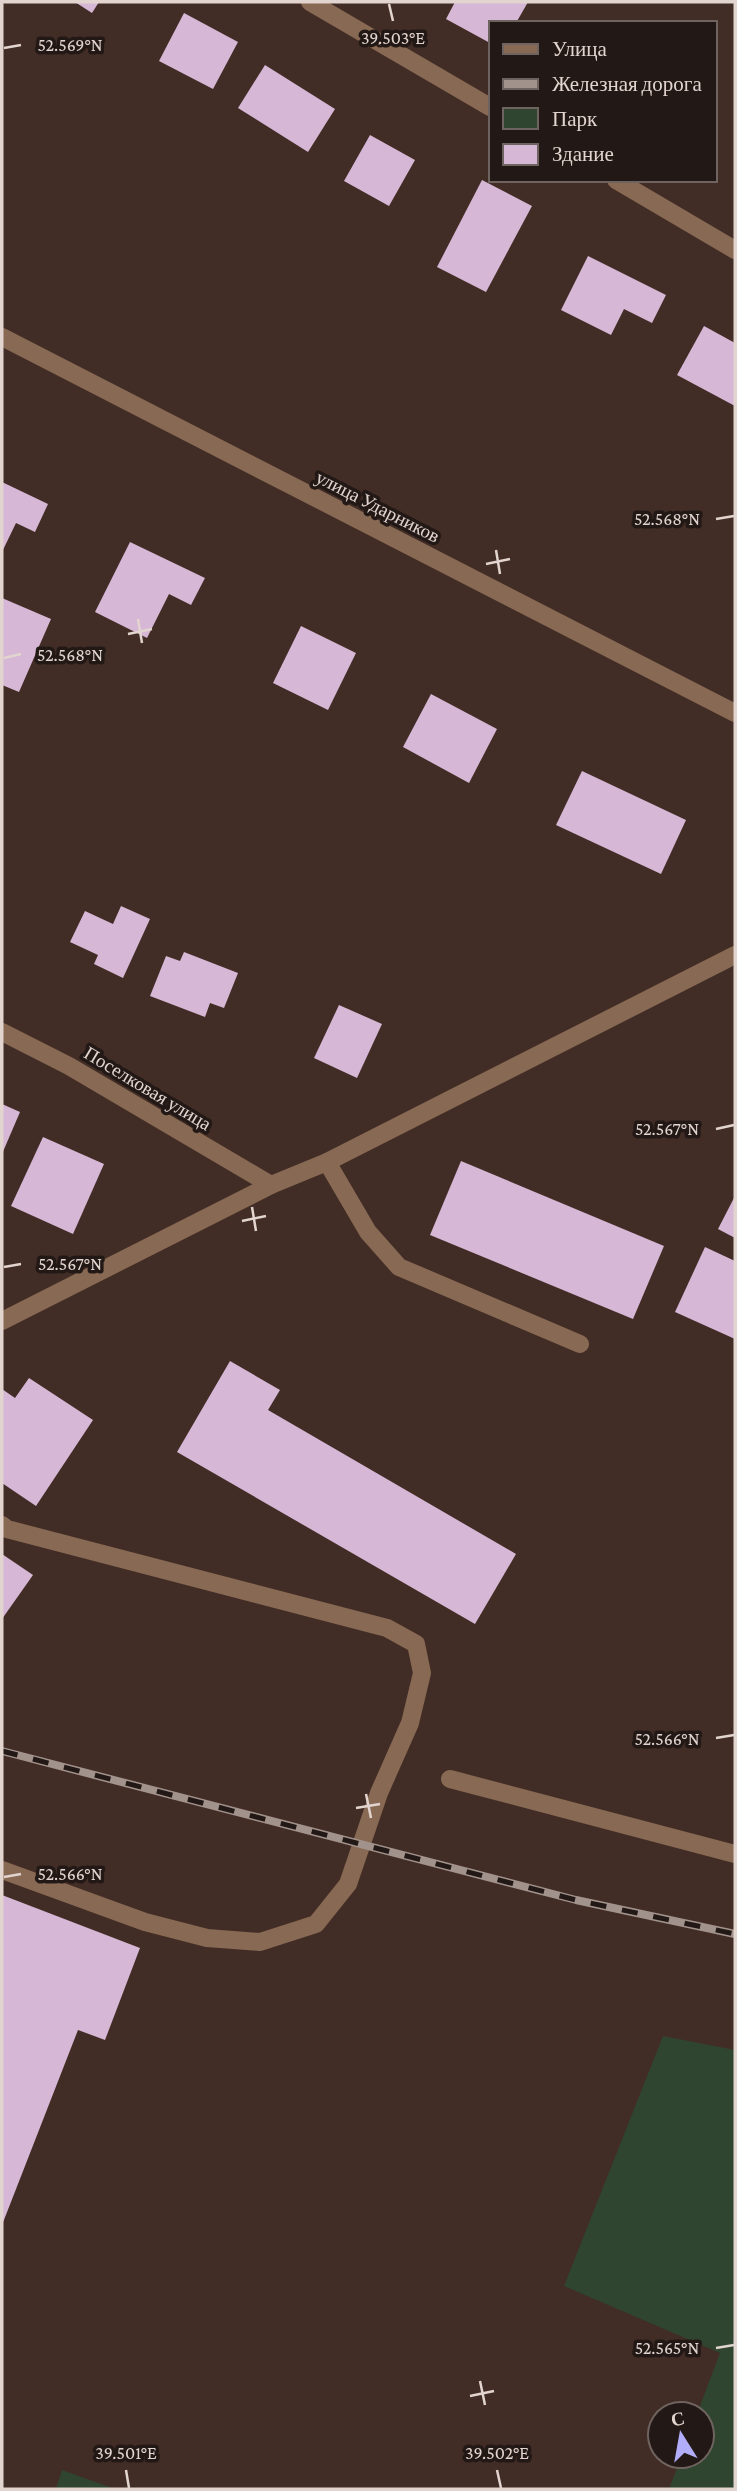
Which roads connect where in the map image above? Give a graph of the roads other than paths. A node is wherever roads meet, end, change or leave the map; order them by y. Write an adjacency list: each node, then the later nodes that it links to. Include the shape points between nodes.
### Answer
1 (310, 2): 2 (street)
2 (489, 106)
3 (619, 182): 4 (street)
4 (735, 250)
5 (2, 337): 6 (street, улица Ударников)
6 (735, 713)
7 (735, 955): 9 (street)
8 (2, 1032): 10 (street, Поселковая улица, via 69,1066)
9 (327, 1162): 10 (street); 12 (street, via 368,1232 399,1267)
10 (271, 1185): 11 (street)
11 (2, 1321)
12 (580, 1344)
13 (2, 1525): 16 (street, via 387,1628 416,1644 422,1673 410,1723 379,1793 348,1884 316,1924 260,1942 207,1938 145,1922)
14 (450, 1779): 15 (street)
15 (735, 1854)
16 (2, 1870)

